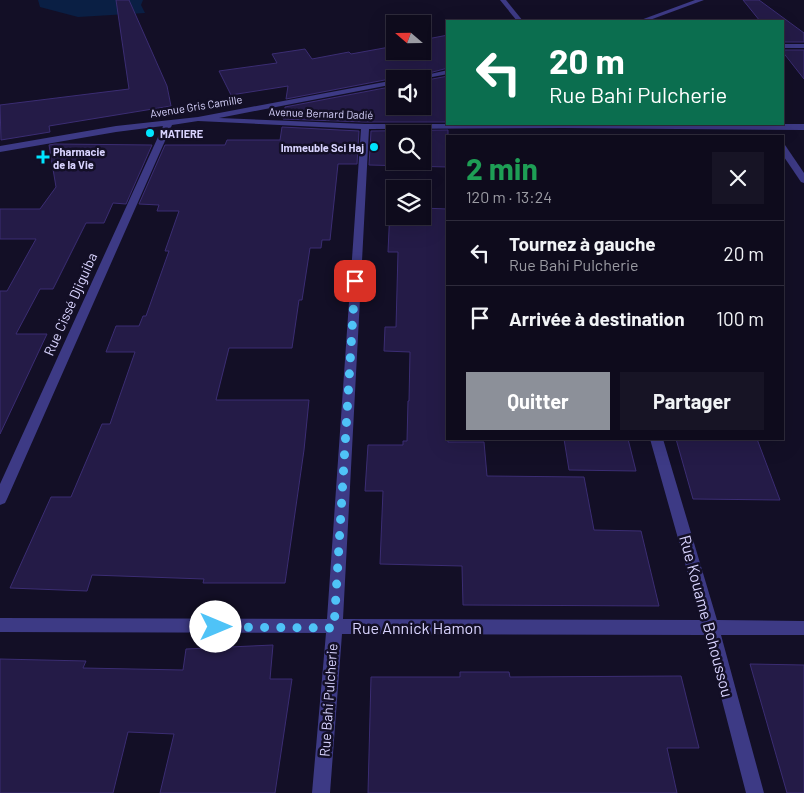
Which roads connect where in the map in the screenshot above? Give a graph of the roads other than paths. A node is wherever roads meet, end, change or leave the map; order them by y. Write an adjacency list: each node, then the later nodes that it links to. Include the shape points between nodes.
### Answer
1 (503, 0): 3 (street)
2 (701, 0): 4 (street)
3 (519, 20)
4 (644, 20)
5 (784, 46): 6 (street)
6 (804, 46)
7 (446, 72): 8 (street)
8 (431, 75)
9 (386, 84): 10 (street, Avenue Gris Camille)
10 (198, 119): 11 (street, Avenue Gris Camille); 14 (street, Avenue Bernard Dadié)
11 (169, 122): 18 (street, Avenue Gris Camille); 22 (street, Rue Cissé Djiguiba)
12 (497, 125): 14 (street, Avenue Bernard Dadié)
13 (632, 125): 15 (street, Avenue Bernard Dadié)
14 (365, 127): 25 (street, Rue Bahi Pulcherie)
15 (770, 127): 16 (street, Avenue Bernard Dadié); 17 (street)
16 (804, 128)
17 (774, 135)
18 (0, 149)
19 (784, 150): 20 (street)
20 (804, 180)
21 (657, 440): 24 (street, Rue Kouame Bohoussou)
22 (0, 499)
23 (0, 625): 25 (street, Rue Annick Hamon)
24 (710, 627): 25 (street, Rue Annick Hamon); 26 (street, Rue Annick Hamon); 28 (street, Rue Kouame Bohoussou)
25 (334, 628): 27 (street, Rue Bahi Pulcherie)
26 (804, 628)
27 (321, 793)
28 (755, 793)

